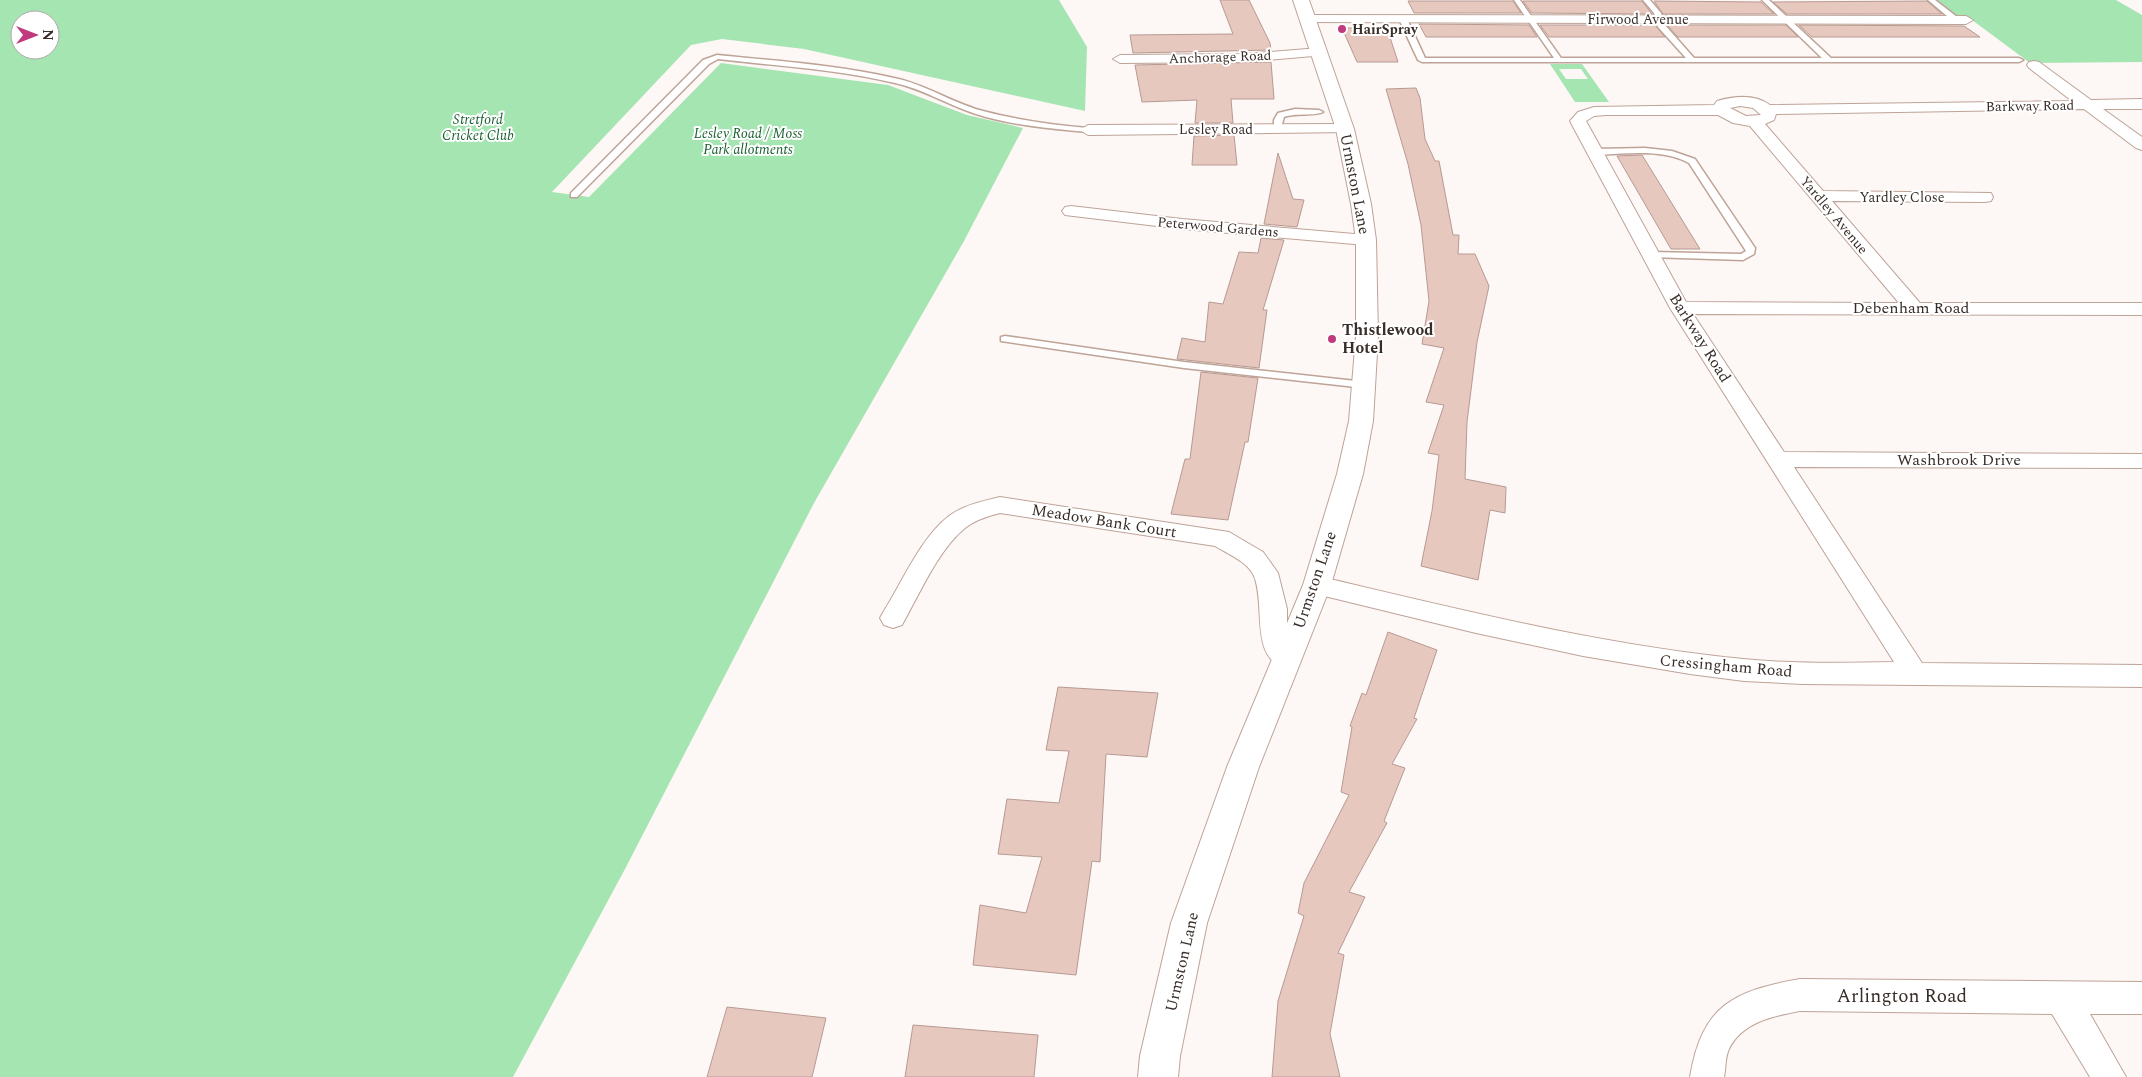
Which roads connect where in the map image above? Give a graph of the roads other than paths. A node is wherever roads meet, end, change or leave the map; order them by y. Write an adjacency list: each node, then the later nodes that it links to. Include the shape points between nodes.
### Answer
1 (1301, 0): 7 (main road, Urmston Lane)
2 (1516, 0): 9 (lane)
3 (1646, 0): 6 (lane)
4 (1765, 0): 10 (lane)
5 (1931, 0): 11 (lane)
6 (1660, 18): 9 (street, Firwood Avenue); 10 (street, Firwood Avenue); 14 (lane, via 1661,24)
7 (1309, 19): 8 (street, Firwood Avenue); 17 (main road, Urmston Lane)
8 (1403, 19): 9 (street, Firwood Avenue); 13 (lane, via 1422,60)
9 (1530, 19): 13 (lane)
10 (1784, 19): 11 (street, Firwood Avenue); 15 (lane)
11 (1962, 20)
12 (1120, 59): 17 (street, Anchorage Road)
13 (1559, 60): 14 (lane)
14 (1692, 60): 15 (lane)
15 (1829, 60): 16 (lane)
16 (2019, 60)
17 (1323, 61): 24 (main road, Urmston Lane)
18 (2034, 65): 20 (street)
19 (2142, 104): 20 (street, Barkway Road)
20 (2087, 105): 22 (street, Barkway Road); 26 (street)
21 (1319, 112): 23 (lane, via 1295,111 1281,115)
22 (1761, 116): 27 (street, Barkway Road, via 1756,104 1732,101 1722,104 1722,110 1589,112 1578,121); 29 (street, Yardley Avenue)
23 (1277, 129): 24 (street, Lesley Road); 25 (street, Lesley Road)
24 (1345, 129): 32 (main road, Urmston Lane)
25 (1088, 130): 28 (lane, via 1044,126 981,113 894,80 717,57 706,62)
26 (2142, 145)
27 (1595, 152): 33 (street, Barkway Road); 33 (lane, via 1663,153 1686,157 1692,161 1751,252 1743,257)
28 (574, 195)
29 (1818, 196): 30 (street, Yardley Close); 35 (street, Yardley Avenue)
30 (1985, 198)
31 (1071, 212): 32 (street, Peterwood Gardens)
32 (1366, 240): 38 (main road, Urmston Lane)
33 (1652, 255): 34 (street, Barkway Road)
34 (1680, 308): 35 (street, Debenham Road); 39 (street, Barkway Road)
35 (1914, 308): 36 (street, Debenham Road)
36 (2142, 309)
37 (1004, 338): 38 (lane, via 1220,370)
38 (1365, 386): 41 (main road, Urmston Lane, via 1350,474)
39 (1776, 459): 40 (street, Washbrook Drive); 44 (street, Barkway Road)
40 (2142, 461)
41 (1318, 585): 43 (main road, Urmston Lane); 44 (street, Cressingham Road, via 1520,634 1632,656 1746,670)
42 (893, 618): 43 (street, Meadow Bank Court, via 949,530 976,511 1000,505 1221,538 1254,558 1266,573 1274,609 1274,638 1280,654)
43 (1286, 659): 48 (main road, Urmston Lane, via 1243,768 1189,923)
44 (1915, 673): 45 (street, Cressingham Road)
45 (2142, 676)
46 (2061, 998): 47 (street, Arlington Road); 49 (street, Arlington Road, via 1800,996 1762,1002 1736,1015 1715,1040); 50 (street)
47 (2142, 998)
48 (1158, 1077)
49 (1707, 1077)
50 (2109, 1077)

